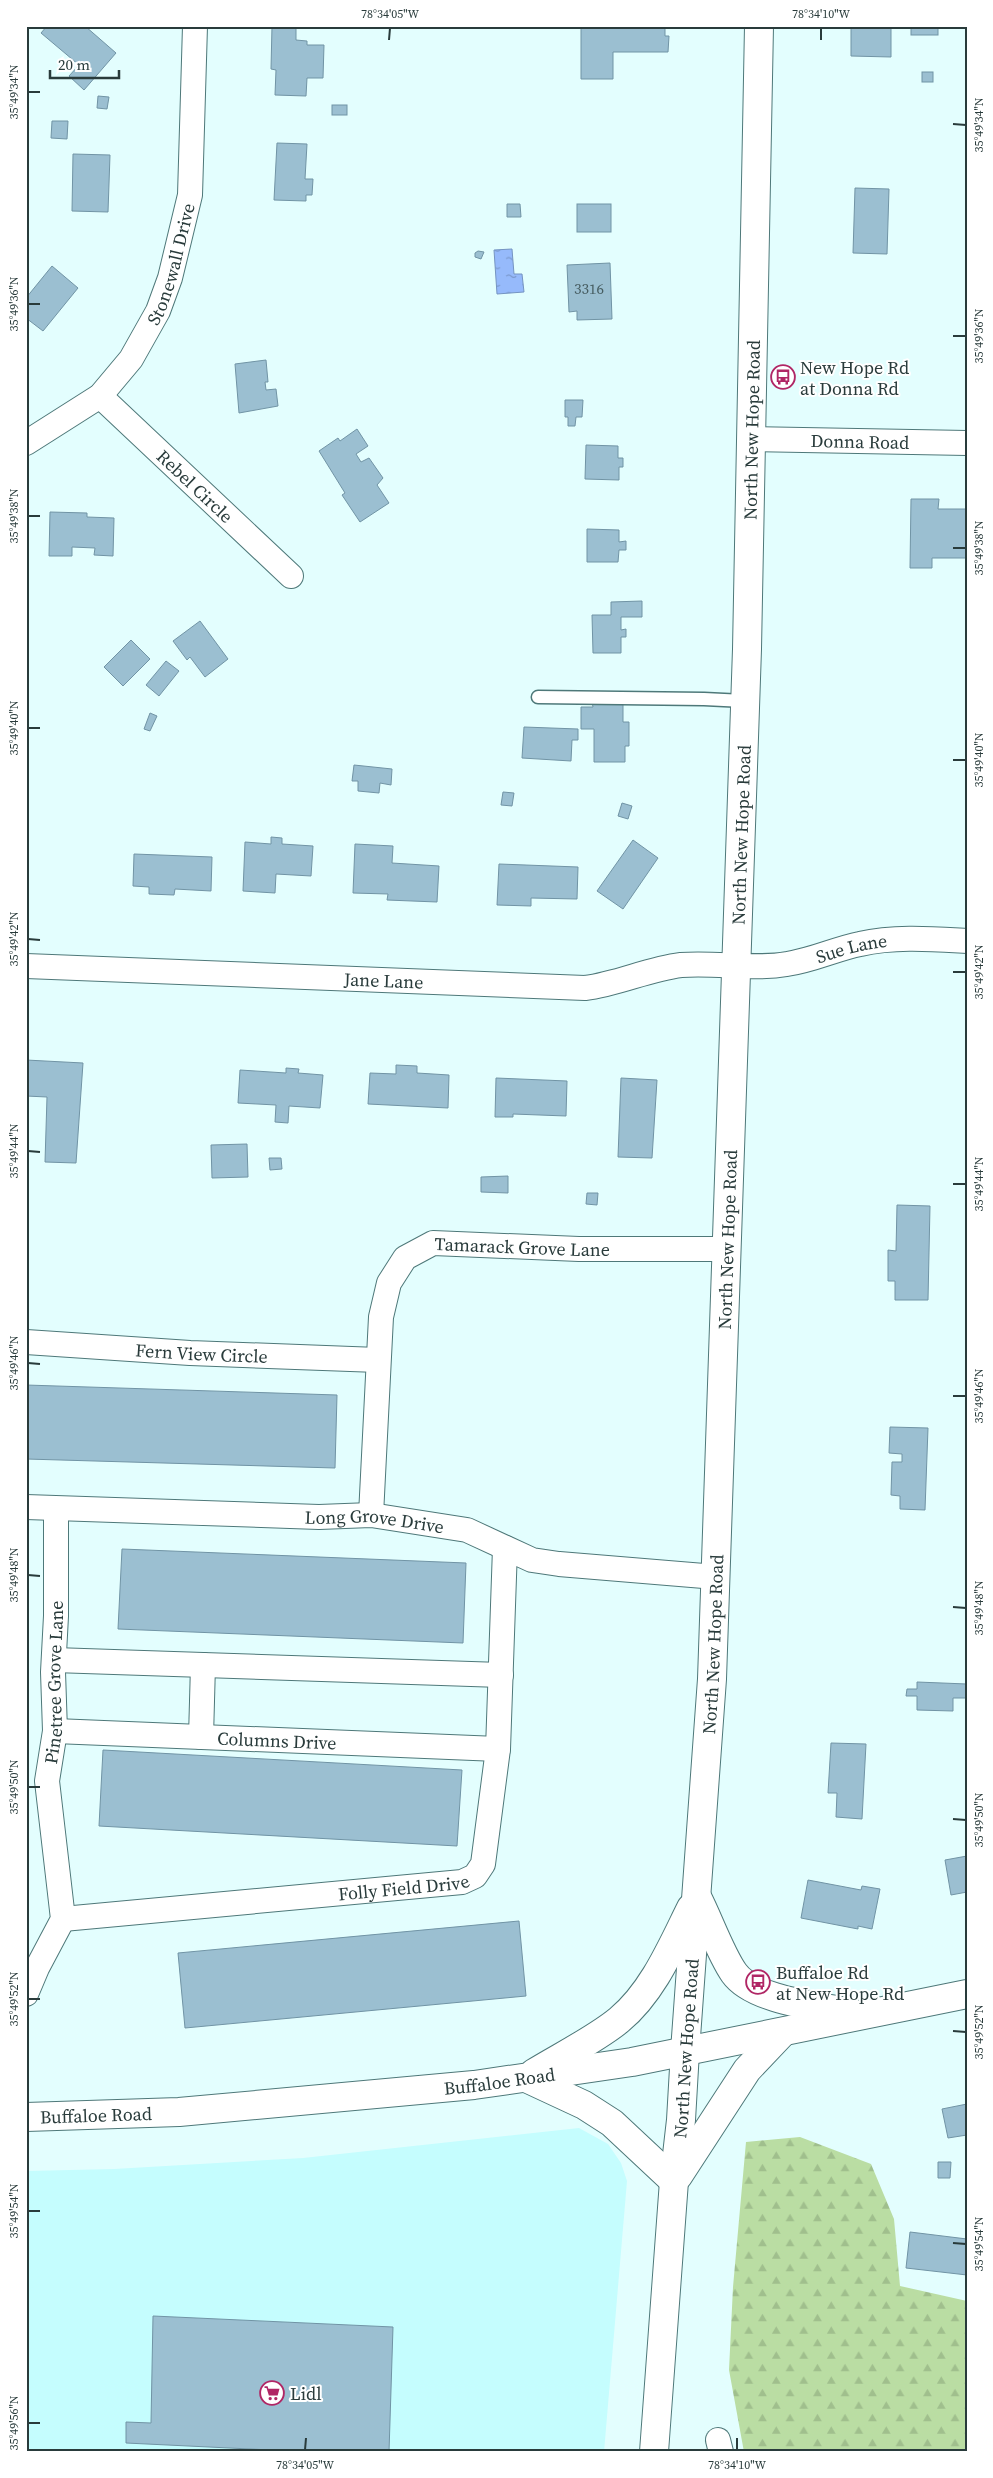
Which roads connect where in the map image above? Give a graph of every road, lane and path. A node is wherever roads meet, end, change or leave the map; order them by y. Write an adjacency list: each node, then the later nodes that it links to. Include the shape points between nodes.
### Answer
1 (195, 26): 3 (street, Stonewall Drive, via 190,196 183,232 158,311 131,358)
2 (759, 26): 4 (main road, North New Hope Road)
3 (100, 396): 5 (street, Stonewall Drive); 7 (street, Rebel Circle)
4 (752, 439): 6 (street, Donna Road); 9 (main road, North New Hope Road)
5 (26, 443)
6 (967, 443)
7 (291, 576)
8 (538, 697): 9 (lane)
9 (744, 701): 12 (main road, North New Hope Road)
10 (967, 941): 12 (street, Sue Lane, via 877,941 813,960 782,965)
11 (26, 966): 12 (street, Jane Lane, via 558,988 603,986 681,965)
12 (738, 966): 13 (main road, North New Hope Road)
13 (727, 1249): 15 (street, Tamarack Grove Lane, via 579,1249 432,1243 405,1258 389,1283 381,1317); 20 (main road, North New Hope Road)
14 (26, 1342): 15 (street, Fern View Circle, via 190,1354)
15 (378, 1360): 18 (street, Tamarack Grove Lane)
16 (26, 1507): 17 (street, Long Grove Drive)
17 (56, 1509): 18 (street, Long Grove Drive, via 319,1517); 21 (street, Pinetree Grove Lane)
18 (372, 1515): 19 (street, Long Grove Drive, via 467,1530)
19 (504, 1548): 20 (street, Long Grove Drive, via 532,1560 559,1564); 23 (street, Folly Field Drive)
20 (716, 1577): 28 (main road, North New Hope Road)
21 (54, 1660): 22 (street); 24 (street, Pinetree Grove Lane)
22 (203, 1665): 23 (street); 25 (street)
23 (501, 1675): 26 (street, Folly Field Drive)
24 (55, 1731): 25 (street, Columns Drive); 27 (street, Pinetree Grove Lane)
25 (201, 1737): 26 (street, Columns Drive)
26 (498, 1750): 29 (street, Folly Field Drive, via 483,1864 475,1876 462,1882)
27 (36, 1782): 29 (street, Pinetree Grove Lane)
28 (697, 1895): 32 (main road, via 734,1973 745,1984 765,1994); 34 (main road, North New Hope Road); 35 (main road, via 663,1964 633,2007 618,2021)
29 (63, 1919): 30 (street)
30 (26, 1994)
31 (967, 1994): 32 (main road, Buffaloe Road)
32 (862, 2015): 33 (main road, Buffaloe Road)
33 (783, 2032): 34 (main road, Buffaloe Road); 37 (main road, via 748,2070)
34 (684, 2051): 35 (main road, Buffaloe Road); 37 (main road, North New Hope Road, via 682,2120)
35 (526, 2078): 36 (main road, Buffaloe Road, via 179,2112); 37 (main road, via 584,2105 612,2123)
36 (26, 2117)
37 (674, 2181): 38 (main road, North New Hope Road)
38 (654, 2452)

